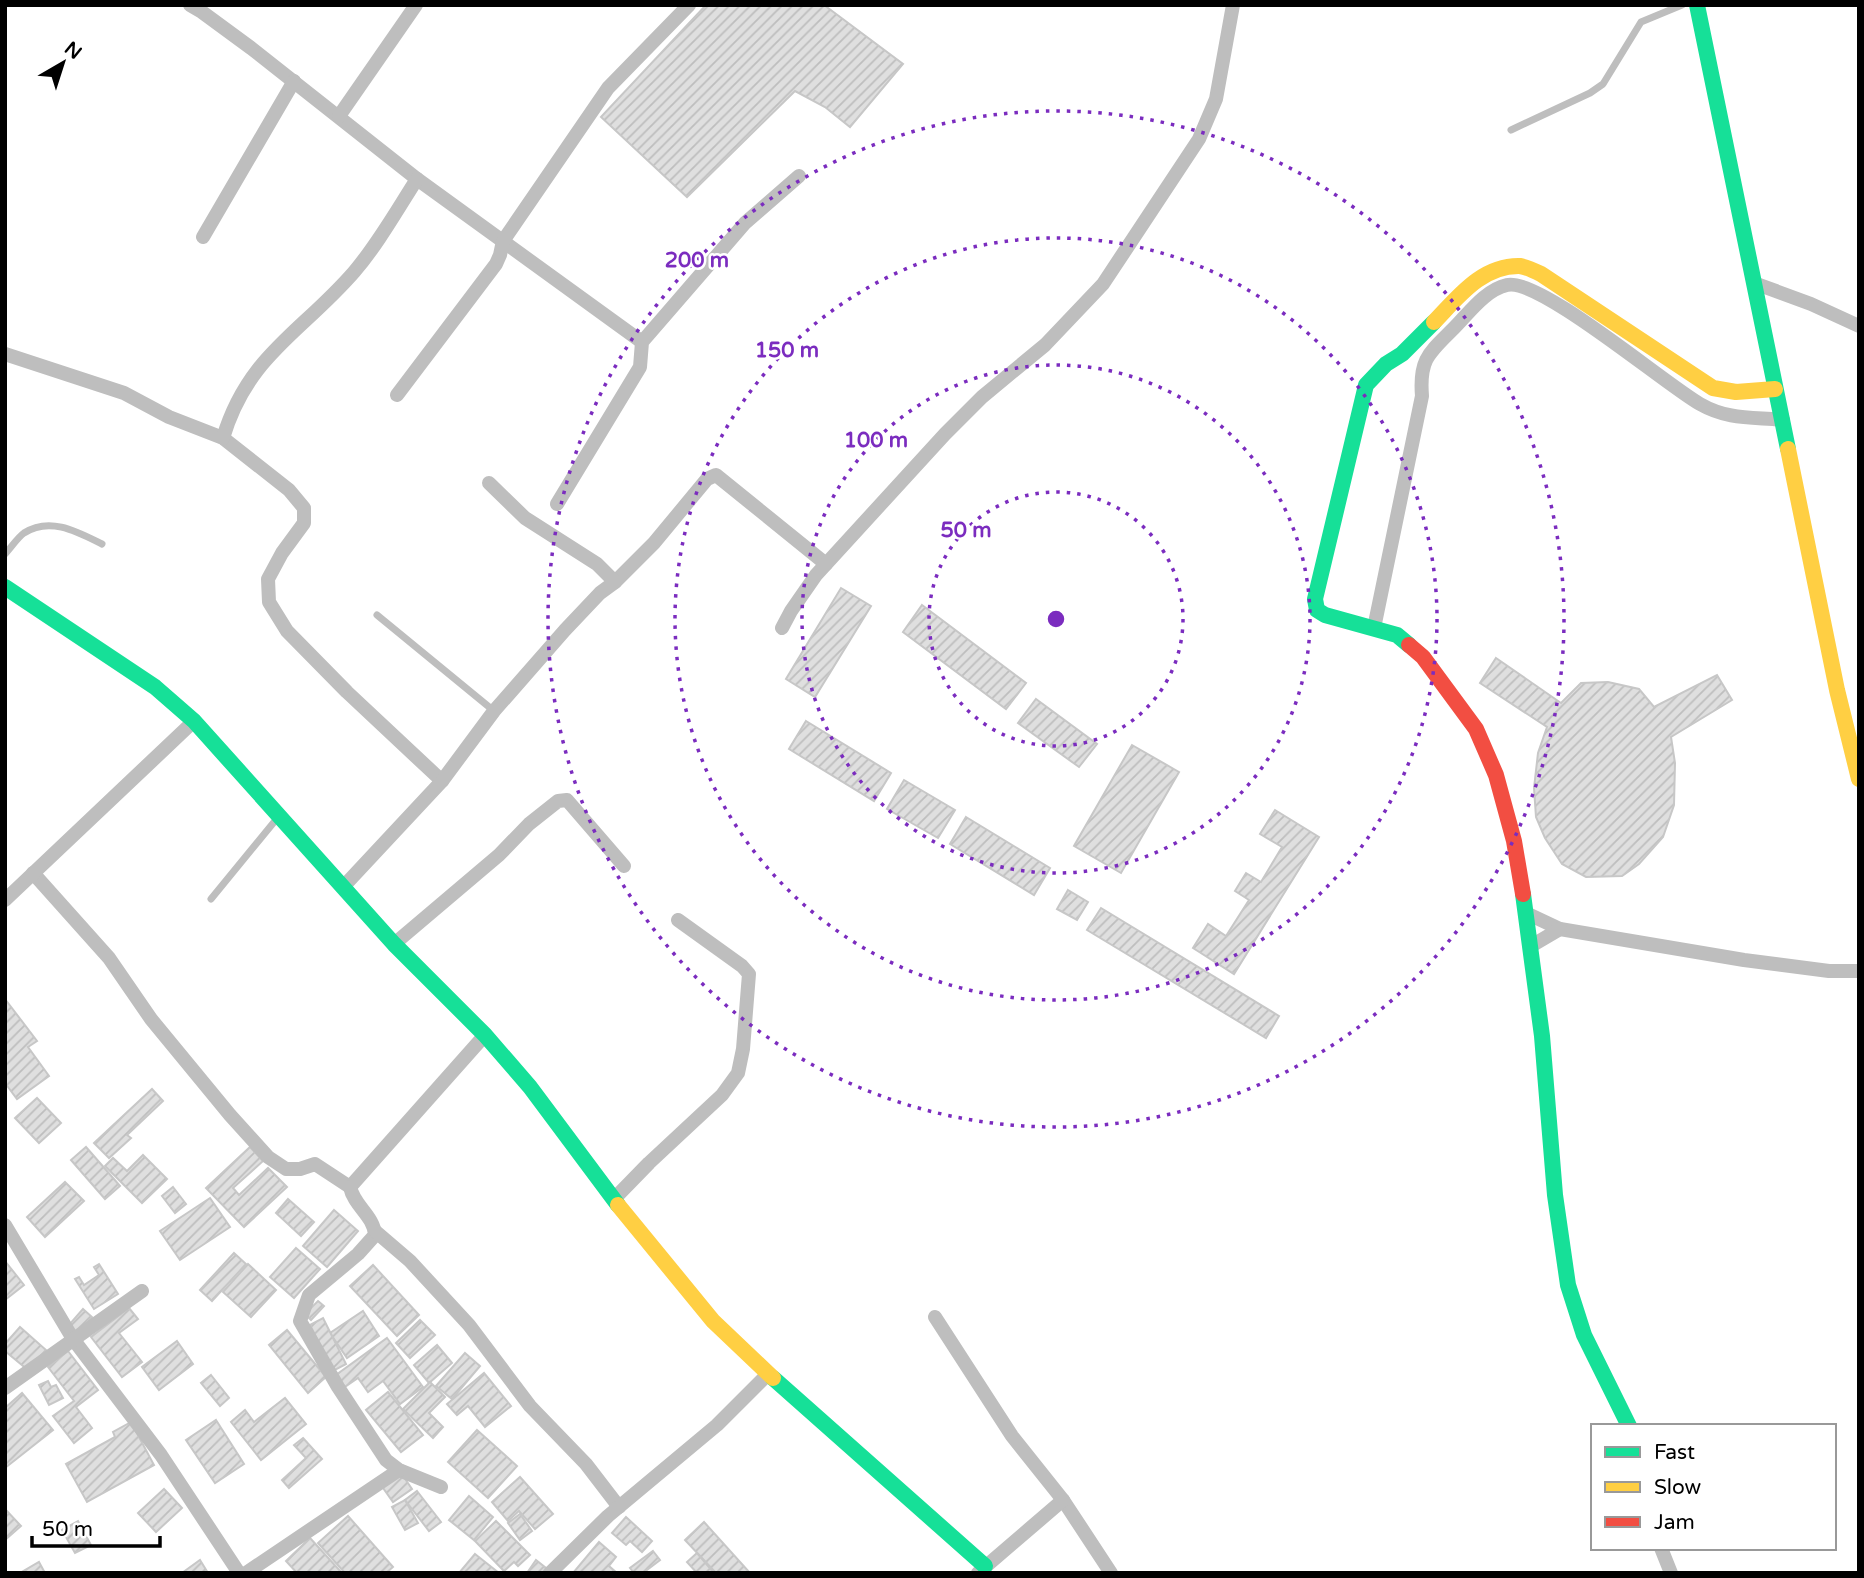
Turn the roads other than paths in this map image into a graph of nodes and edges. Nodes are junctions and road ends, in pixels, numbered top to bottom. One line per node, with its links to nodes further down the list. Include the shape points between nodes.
1 (190, 5): 7 (street)
2 (416, 5): 8 (street)
3 (689, 5): 13 (street, via 608,88)
4 (1233, 5): 26 (street, via 1216,99 1199,139 1103,284 1045,345 944,434)
5 (1682, 5): 9 (lane, via 1642,22 1603,84)
6 (1697, 5): 14 (street)
7 (294, 81): 8 (street); 12 (street)
8 (339, 116): 11 (street)
9 (1511, 130)
10 (799, 176): 16 (street, via 746,223)
11 (417, 179): 13 (street); 21 (street, via 355,271 248,380)
12 (203, 237)
13 (503, 241): 16 (street); 19 (street, via 496,264)
14 (1754, 283): 15 (street); 18 (street)
15 (1859, 326)
16 (642, 342): 23 (street, via 640,367)
17 (5, 354): 21 (street, via 114,390)
18 (1775, 389): 20 (street); 31 (street, via 1745,393 1713,388 1541,274 1522,267 1492,271 1474,281 1366,385 1315,598 1317,610 1325,615)
19 (397, 395)
20 (1783, 421): 31 (street, via 1730,417 1699,404 1523,286 1508,285 1485,296 1433,349 1422,367 1422,396); 34 (street)
21 (223, 438): 35 (street, via 289,490 304,508 304,523 268,579 269,602 296,640)
22 (489, 483): 27 (street, via 525,518 597,564)
23 (557, 504)
24 (102, 544): 25 (lane, via 74,530 50,525 23,533)
25 (5, 554)
26 (826, 564): 27 (street, via 716,475 707,479); 30 (street)
27 (615, 582): 32 (street, via 565,630)
28 (5, 587): 33 (street, via 155,687)
29 (377, 615): 32 (lane)
30 (782, 628)
31 (1374, 628): 42 (street, via 1397,635 1423,657 1476,729 1496,775 1514,841)
32 (494, 711): 35 (street)
33 (194, 721): 36 (street); 38 (street)
34 (1859, 779)
35 (442, 781): 39 (street)
36 (280, 816): 39 (street); 41 (lane)
37 (624, 866): 45 (street, via 567,800 558,801)
38 (33, 873): 40 (street); 49 (street, via 109,958 151,1019 268,1157 286,1170 315,1164)
39 (344, 886): 45 (street)
40 (5, 900)
41 (211, 900)
42 (1526, 913): 44 (street); 46 (street)
43 (678, 920): 50 (street, via 749,974 741,1061 722,1096)
44 (1560, 929): 46 (street); 47 (street, via 1744,960)
45 (394, 944): 48 (street)
46 (1531, 946): 58 (street, via 1568,1285 1584,1335)
47 (1859, 971)
48 (485, 1035): 49 (street); 50 (street)
49 (350, 1187): 52 (street)
50 (614, 1199): 56 (street, via 713,1321)
51 (5, 1225): 55 (street)
52 (375, 1231): 59 (street, via 358,1254 309,1295 300,1321 365,1430); 62 (street, via 410,1261 469,1325 530,1406 586,1464)
53 (142, 1291): 55 (street)
54 (935, 1317): 61 (street, via 1012,1436)
55 (73, 1339): 57 (street); 65 (street, via 161,1455)
56 (768, 1374): 62 (street, via 717,1425); 64 (street)
57 (5, 1388)
58 (1628, 1424)
59 (399, 1470): 60 (street); 66 (street)
60 (442, 1487)
61 (1063, 1500): 64 (street); 68 (street)
62 (619, 1507): 67 (street)
63 (1662, 1550): 69 (street)
64 (982, 1569)
65 (239, 1573)
66 (246, 1573)
67 (550, 1573)
68 (1111, 1573)
69 (1671, 1573)

